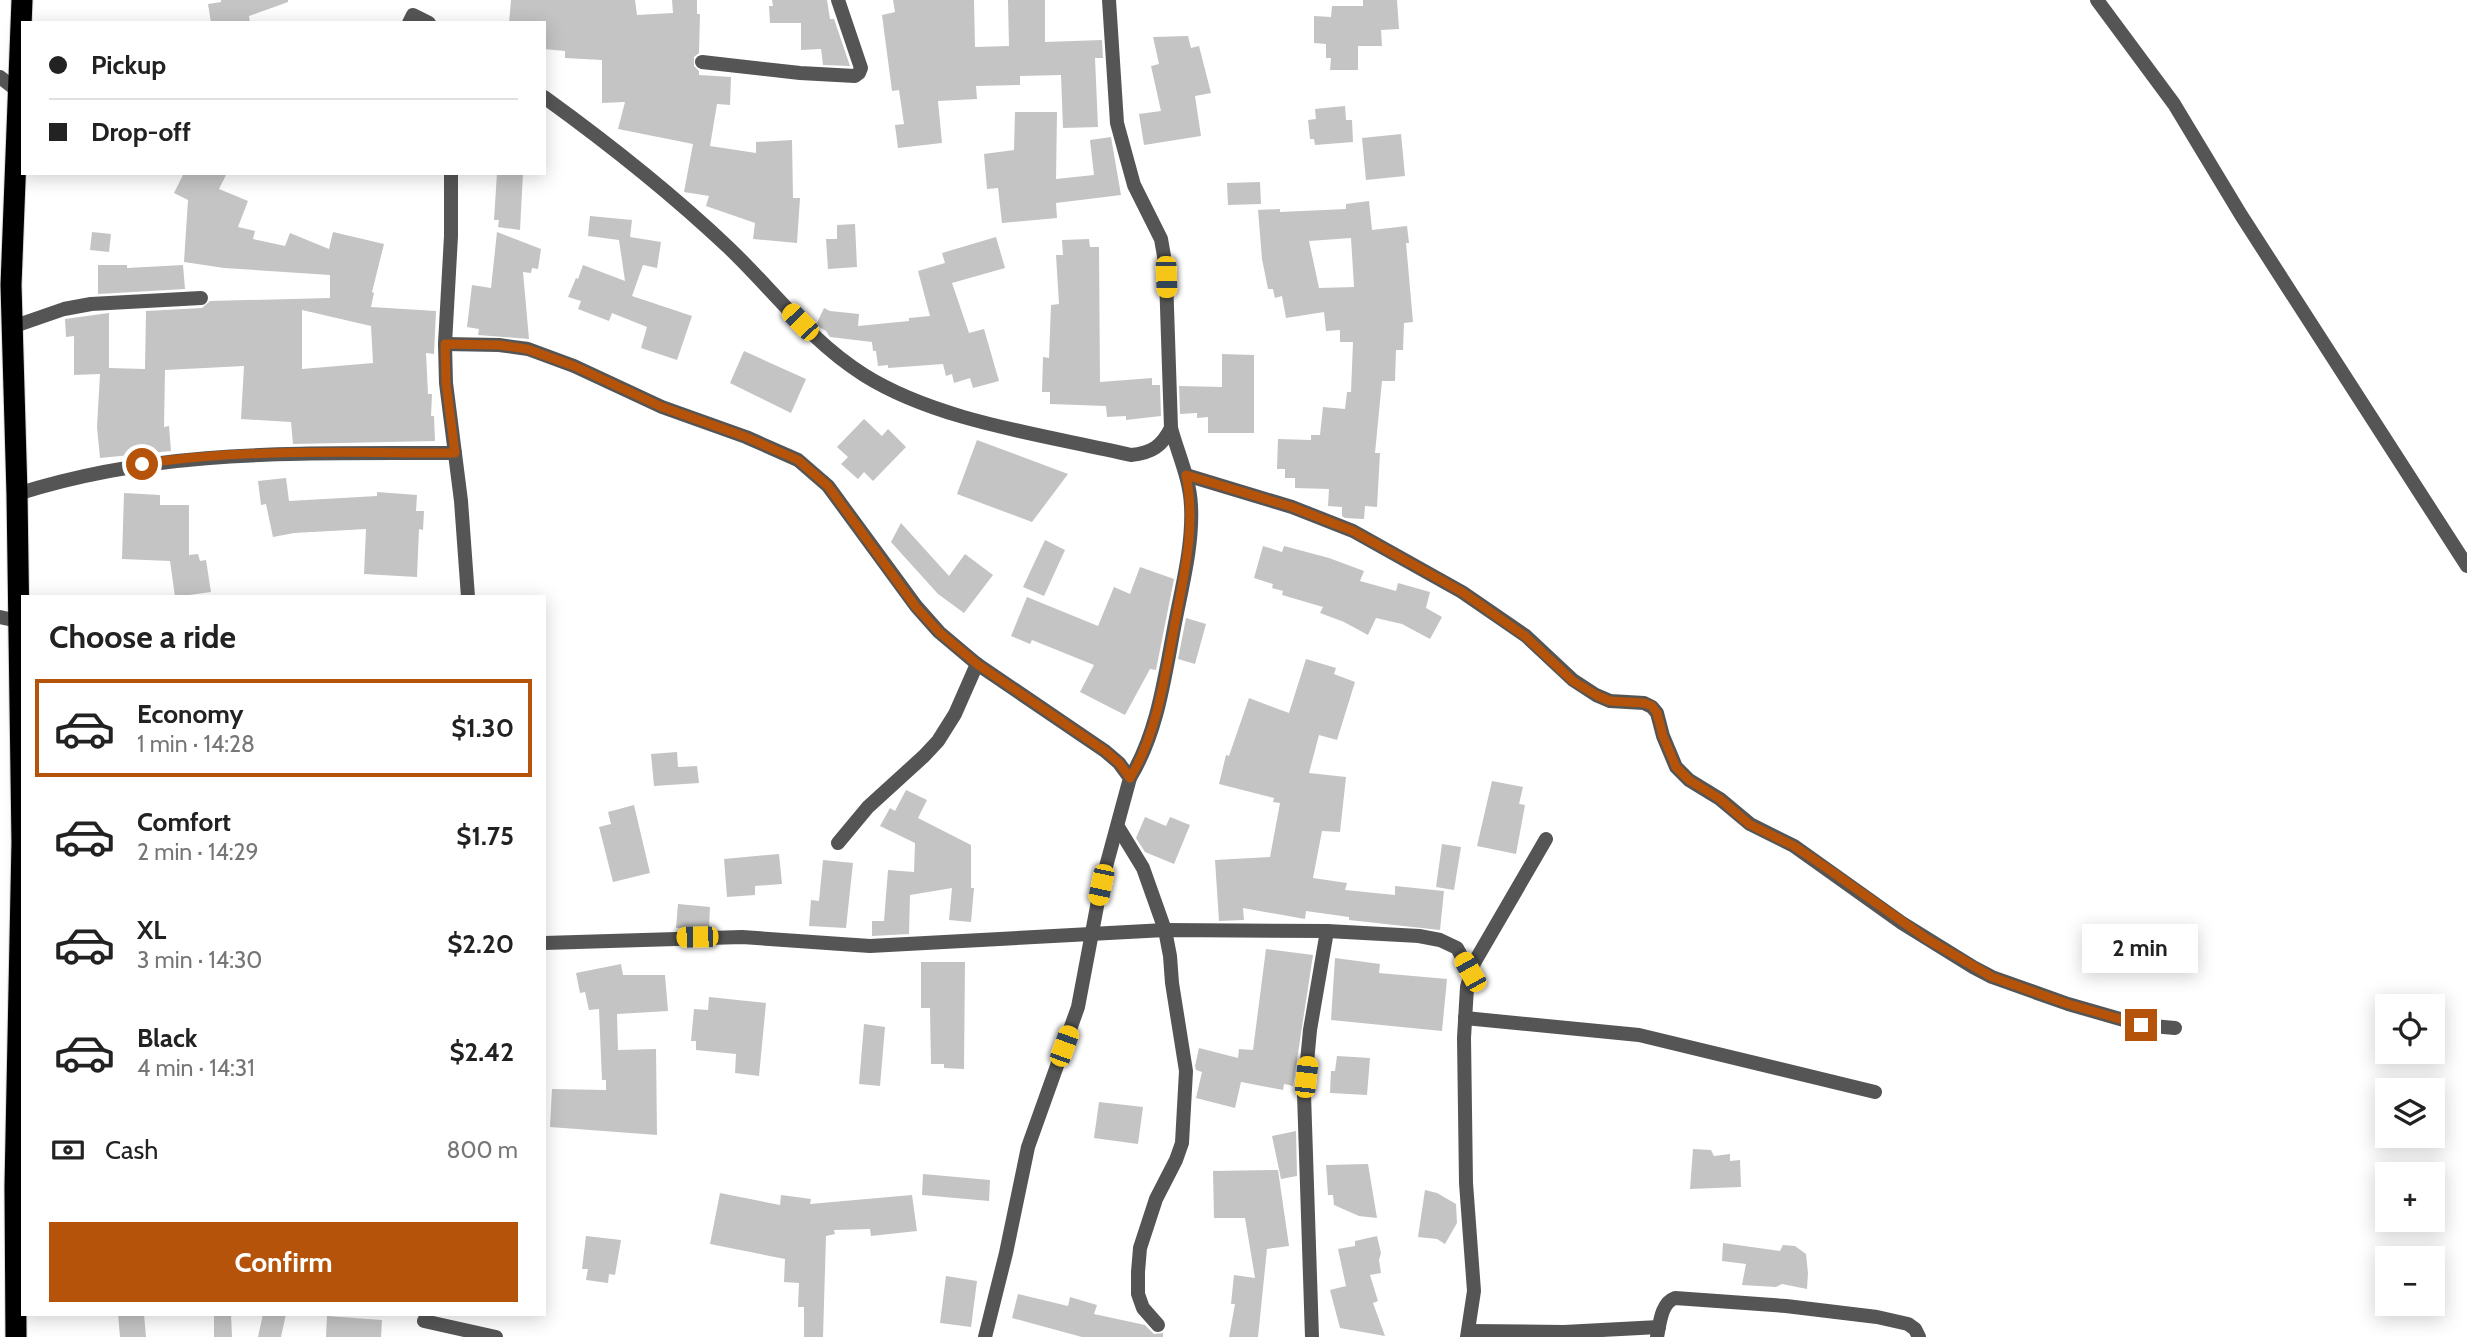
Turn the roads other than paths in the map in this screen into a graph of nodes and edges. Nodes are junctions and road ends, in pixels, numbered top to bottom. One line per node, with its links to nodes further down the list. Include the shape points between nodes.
1 (22, 0): 5 (highway)
2 (838, 0): 6 (street, via 861,68 855,76)
3 (1109, 0): 14 (street, via 1117,123 1135,185 1161,239 1164,256)
4 (2097, 0): 18 (street, via 2174,104)
5 (22, 21)
6 (702, 62)
7 (0, 77): 8 (street)
8 (21, 95): 12 (highway)
9 (546, 98): 14 (street, via 688,211 810,334 865,376 956,414 1132,455 1157,448)
10 (451, 175): 13 (street)
11 (201, 298): 12 (street, via 92,304)
12 (12, 327): 17 (highway)
13 (445, 344): 15 (street); 21 (street, via 499,345 539,353 798,460 828,486 916,607)
14 (1171, 428): 16 (street)
15 (455, 453): 17 (street, via 217,456 125,467); 19 (street)
16 (1186, 475): 23 (street, via 1191,508 1184,576 1157,712); 34 (street, via 1353,531 1462,592 1525,636 1573,681 1596,695 1652,706 1676,767 1689,780 1749,824 1794,846 1973,967 2068,1004 2141,1025)
17 (17, 494): 20 (highway)
18 (2467, 566)
19 (468, 595)
20 (9, 619): 22 (highway)
21 (977, 664): 23 (street, via 1082,733); 26 (street, via 938,741)
22 (21, 719)
23 (1130, 778): 24 (street)
24 (1118, 827): 28 (street, via 1143,868); 30 (street)
25 (1546, 839): 32 (street)
26 (838, 842)
27 (21, 891): 40 (highway)
28 (1165, 930): 29 (street); 30 (street); 37 (street, via 1186,1071 1181,1143 1140,1248 1138,1294)
29 (1327, 931): 32 (street, via 1440,940 1457,948); 44 (street, via 1304,1094)
30 (1091, 934): 31 (street, via 870,946 743,937); 43 (street, via 1078,1007 1028,1147)
31 (546, 943)
32 (1470, 972): 33 (street)
33 (1465, 1018): 35 (street, via 1639,1035); 39 (street, via 1466,1183 1474,1291)
34 (2175, 1028)
35 (1875, 1093)
36 (424, 1317): 41 (street); 42 (street)
37 (1158, 1325)
38 (1658, 1332): 39 (street); 45 (street, via 1667,1302 1675,1298 1877,1317 1908,1324)
39 (1468, 1334)
40 (16, 1337)
41 (424, 1337)
42 (496, 1337)
43 (985, 1337)
44 (1312, 1337)
45 (1919, 1337)

